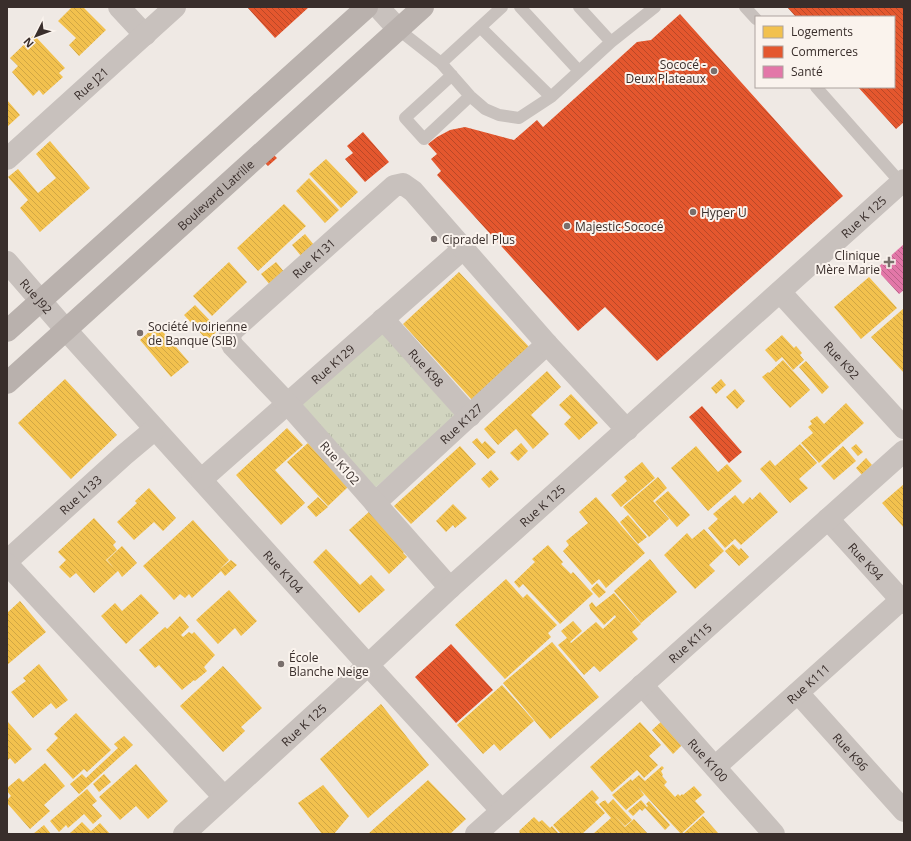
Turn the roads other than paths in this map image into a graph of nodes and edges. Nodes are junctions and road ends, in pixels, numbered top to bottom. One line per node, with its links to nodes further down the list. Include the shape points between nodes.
1 (119, 7): 14 (street)
2 (175, 7): 14 (street, Rue J21)
3 (367, 7): 27 (main road)
4 (378, 7): 13 (street)
5 (423, 7): 13 (main road, Boulevard Latrille)
6 (502, 7): 12 (lane)
7 (520, 7): 17 (lane)
8 (579, 7): 15 (lane)
9 (745, 7): 11 (lane)
10 (649, 9): 15 (lane)
11 (755, 18)
12 (480, 26): 16 (lane); 21 (lane)
13 (399, 30): 16 (lane); 29 (main road, Boulevard Latrille)
14 (145, 35): 22 (street, Rue J21)
15 (611, 42): 17 (lane)
16 (441, 63): 18 (lane)
17 (579, 71): 21 (lane)
18 (452, 75): 20 (lane); 20 (lane, via 405,118 424,139)
19 (817, 88): 23 (lane)
20 (470, 96): 21 (lane, via 485,109 499,115 519,118)
21 (551, 97)
22 (7, 159)
23 (903, 182): 26 (street, Rue K 125)
24 (464, 248): 28 (street, Rue K129); 31 (street, Rue K131, via 413,191 404,184 394,186 233,330); 32 (street)
25 (7, 262): 27 (street, Rue J92)
26 (780, 292): 36 (street, Rue K92); 38 (street, Rue K 125)
27 (40, 301): 29 (street, Rue J92); 30 (main road)
28 (383, 319): 34 (street, Rue K129); 35 (street, Rue K98)
29 (66, 330): 33 (main road, Boulevard Latrille); 37 (street, Rue K104)
30 (7, 331)
31 (229, 338): 34 (street, Rue K102)
32 (547, 344): 35 (street, Rue K127); 38 (street)
33 (7, 383)
34 (288, 404): 40 (street, Rue K129); 41 (street, Rue K102)
35 (470, 416): 41 (street, Rue K127)
36 (904, 428)
37 (155, 429): 40 (street, Rue K104); 43 (street, Rue L133)
38 (626, 430): 45 (street, Rue K 125)
39 (904, 450): 42 (street, Rue K115)
40 (202, 480): 47 (street, Rue K104)
41 (375, 503): 45 (street, Rue K102)
42 (828, 519): 46 (street, Rue K94); 48 (street, Rue K115)
43 (7, 561)
44 (7, 564): 51 (street)
45 (450, 588): 47 (street, Rue K 125)
46 (903, 602): 49 (street, Rue K111)
47 (368, 665): 51 (street, Rue K 125); 53 (street, Rue K104)
48 (642, 685): 50 (street, Rue K100); 53 (street, Rue K115)
49 (798, 693): 50 (street, Rue K111); 52 (street, Rue K96)
50 (714, 767): 56 (street, Rue K100)
51 (224, 797): 54 (street, Rue K 125)
52 (900, 800)
53 (502, 811): 55 (street, Rue K115)
54 (184, 834)
55 (476, 834)
56 (774, 834)

